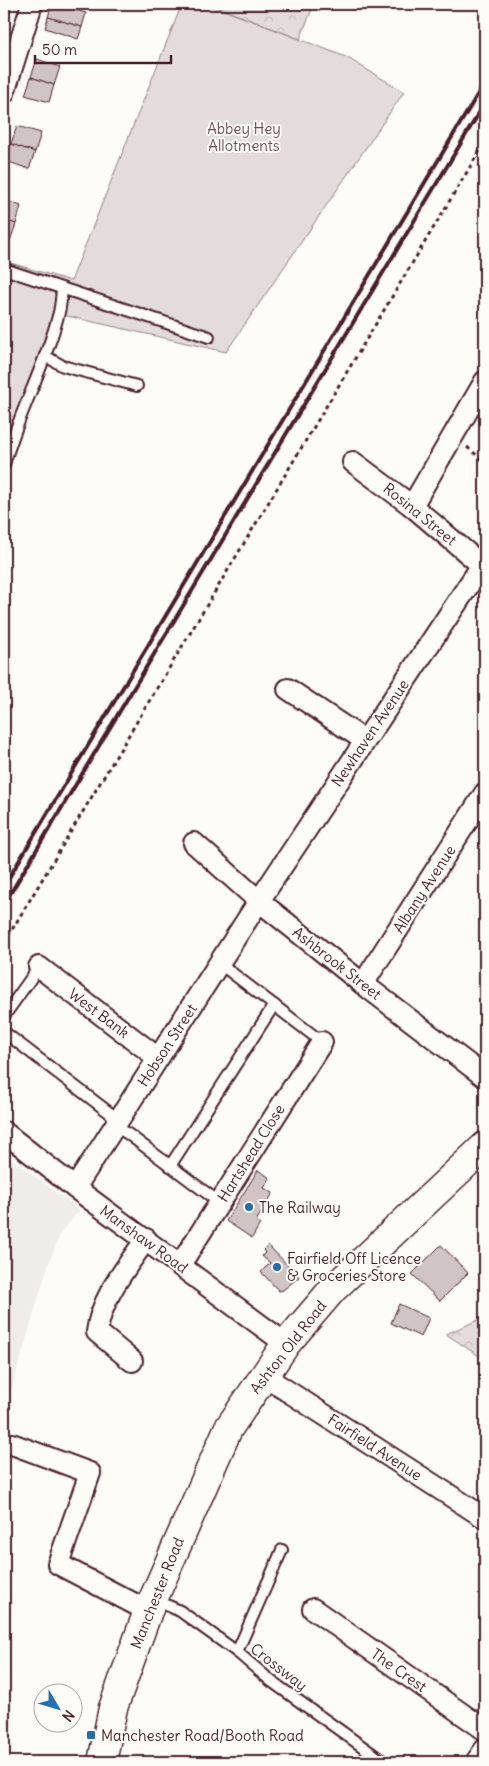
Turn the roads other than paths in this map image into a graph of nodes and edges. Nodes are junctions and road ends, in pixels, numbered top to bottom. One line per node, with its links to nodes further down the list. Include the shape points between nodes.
1 (32, 4): 2 (street)
2 (4, 93)
3 (4, 269): 4 (lane)
4 (62, 289): 5 (lane); 6 (lane, via 59,315)
5 (209, 337)
6 (45, 356): 8 (lane, via 63,366); 10 (lane)
7 (485, 381): 11 (street)
8 (136, 386)
9 (353, 462): 11 (street, Rosina Street)
10 (4, 465)
11 (412, 506): 12 (street, Rosina Street)
12 (484, 567): 14 (street, Newhaven Avenue)
13 (288, 689): 14 (street)
14 (364, 740): 17 (street, Newhaven Avenue)
15 (485, 793): 20 (street, Albany Avenue)
16 (194, 843): 17 (street, Ashbrook Street)
17 (259, 901): 18 (street, Hobson Street); 20 (street, Ashbrook Street)
18 (219, 963): 21 (lane); 25 (street, Hobson Street)
19 (39, 967): 22 (lane); 25 (street, West Bank)
20 (363, 984): 26 (street, Ashbrook Street)
21 (274, 1005): 24 (lane); 30 (lane)
22 (4, 1016)
23 (4, 1032): 28 (lane)
24 (322, 1042): 32 (street, Hartshead Close)
25 (158, 1058): 28 (street, Hobson Street)
26 (485, 1077)
27 (4, 1132): 31 (street, Manshaw Road)
28 (110, 1133): 30 (lane); 31 (street, Hobson Street)
29 (485, 1146): 35 (highway, Ashton Old Road, via 333,1289)
30 (170, 1166): 32 (lane)
31 (75, 1188): 33 (street, Manshaw Road)
32 (220, 1203): 34 (street, Hartshead Close)
33 (146, 1239): 34 (street, Manshaw Road); 36 (street, via 116,1284 99,1318 97,1332)
34 (180, 1265): 35 (street, Manshaw Road)
35 (286, 1344): 37 (highway, Ashton Old Road)
36 (132, 1361)
37 (264, 1376): 38 (highway, Ashton Old Road); 40 (street, Fairfield Avenue)
38 (228, 1429): 42 (highway, Manchester Road)
39 (12, 1444): 42 (street, via 90,1473 58,1564)
40 (485, 1518)
41 (282, 1550): 44 (lane)
42 (151, 1605): 44 (lane, Crossway, via 180,1611); 47 (highway, Manchester Road, via 113,1708)
43 (313, 1609): 45 (street, The Crest)
44 (237, 1652): 48 (lane, Crossway, via 271,1681)
45 (485, 1730)
46 (485, 1749): 49 (street)
47 (102, 1762)
48 (384, 1762)
49 (476, 1762)

